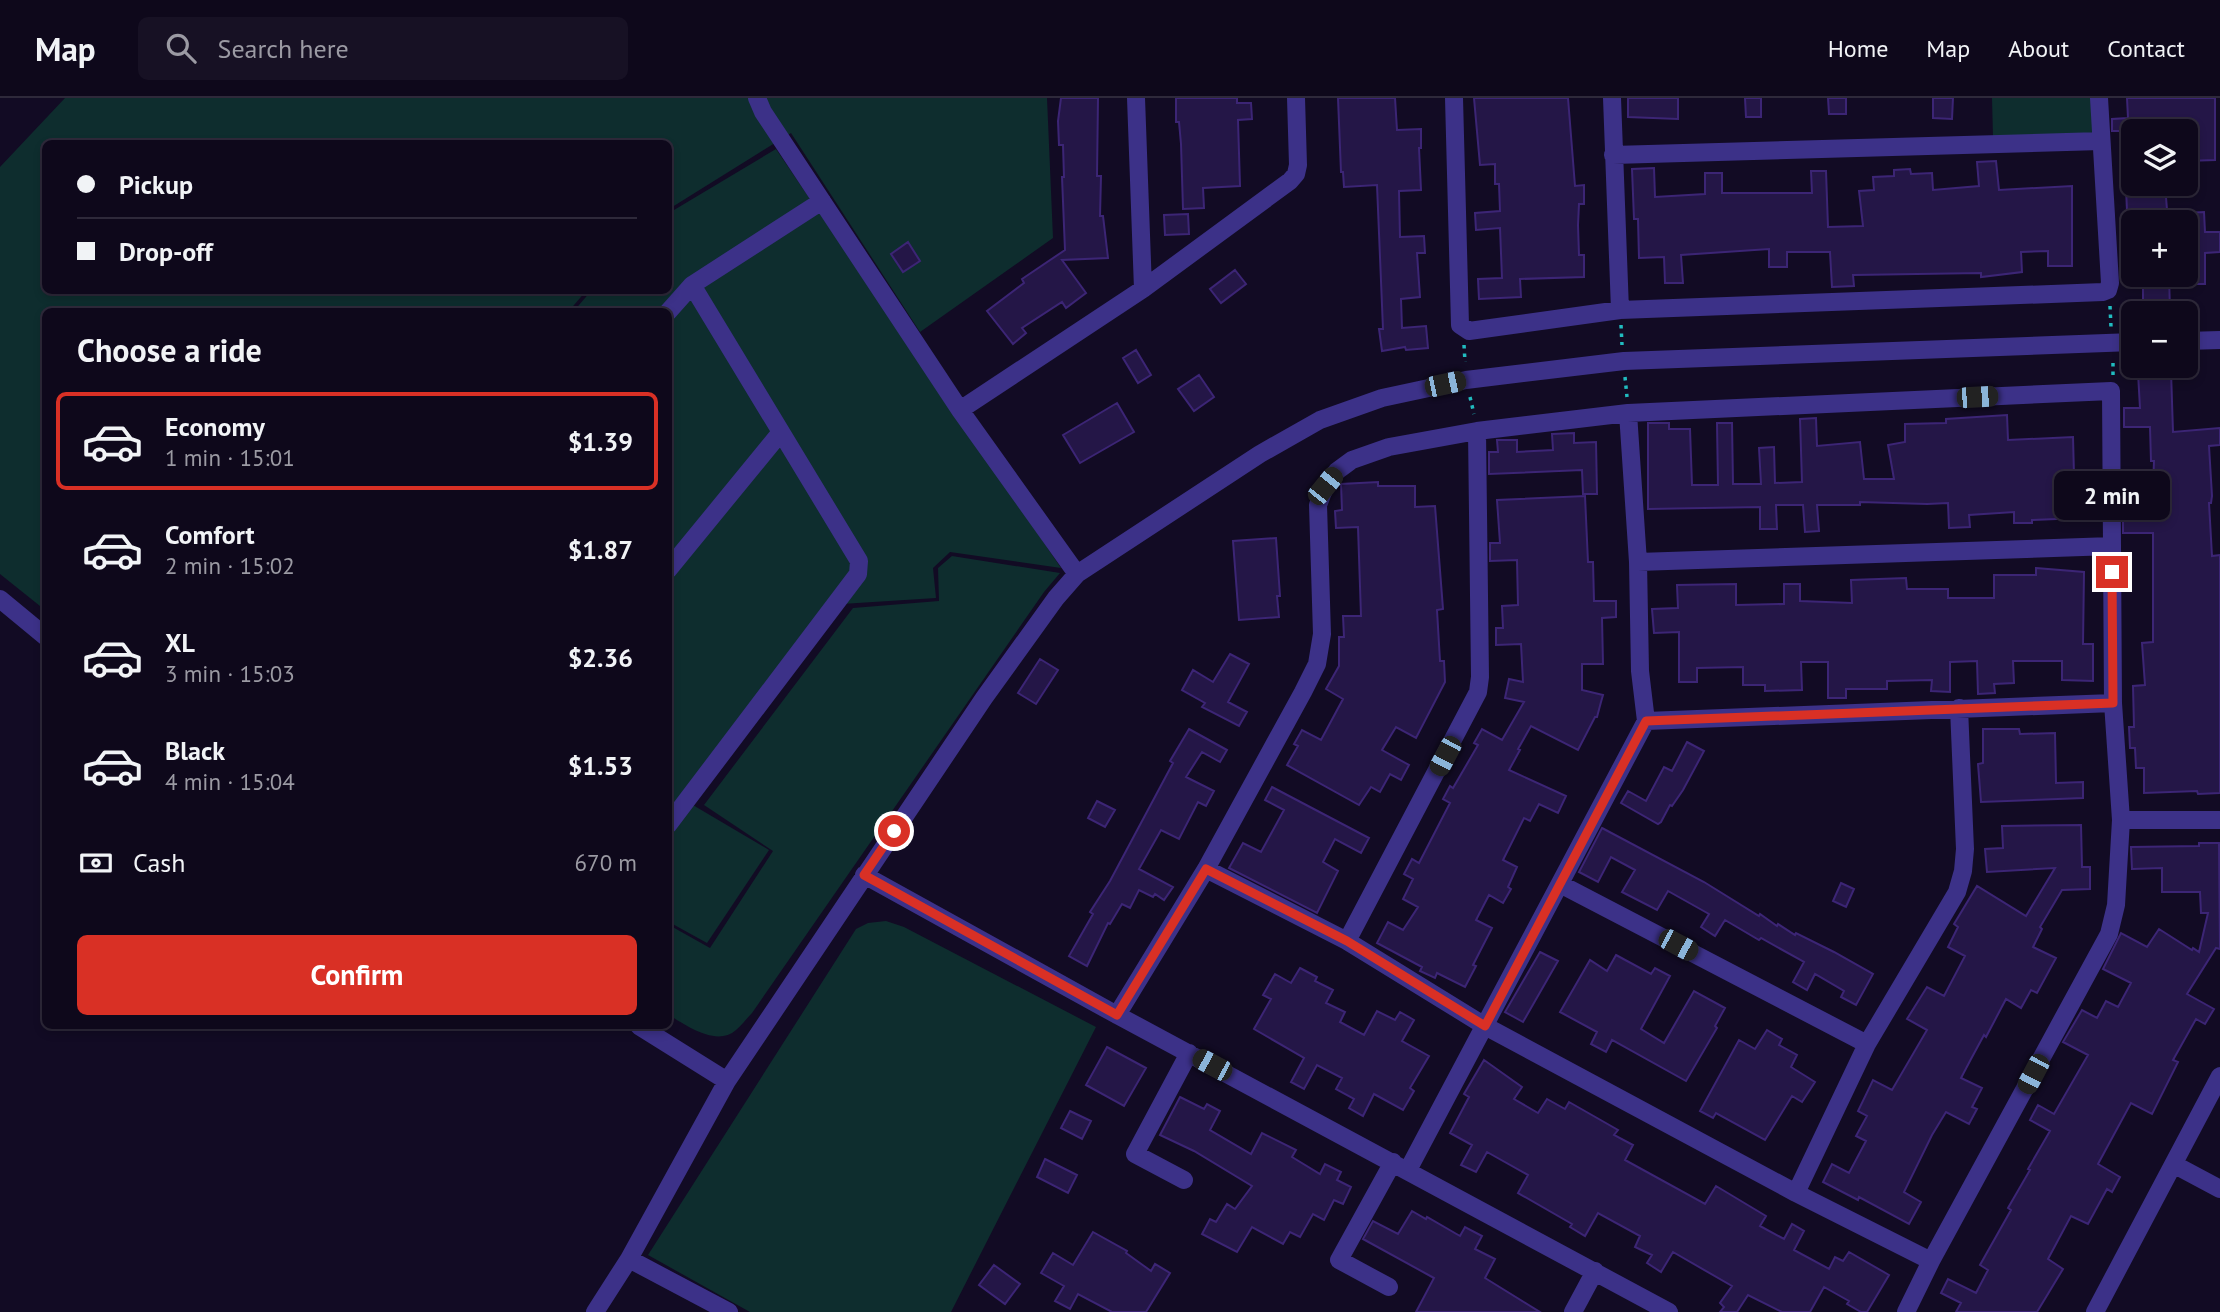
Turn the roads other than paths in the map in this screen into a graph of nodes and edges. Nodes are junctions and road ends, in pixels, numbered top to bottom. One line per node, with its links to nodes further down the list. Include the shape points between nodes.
1 (757, 98): 9 (street)
2 (1136, 98): 11 (street)
3 (1296, 98): 11 (street, via 1296,174)
4 (1454, 98): 13 (street, via 1460,325 1469,331)
5 (1612, 98): 8 (street)
6 (2099, 98): 7 (street)
7 (2101, 141): 8 (street); 13 (street, via 2110,283 2103,292)
8 (1613, 155): 13 (street)
9 (822, 201): 10 (street); 17 (street)
10 (692, 285): 12 (street); 20 (street)
11 (1143, 289): 17 (street)
12 (672, 308)
13 (1620, 310)
14 (2220, 340): 15 (street)
15 (2198, 341)
16 (2121, 342): 24 (street, via 1624,361 1466,380 1394,395 1320,420 1284,440)
17 (960, 410): 24 (street)
18 (1628, 413): 19 (street); 21 (street, via 2111,391); 22 (street)
19 (1477, 431): 33 (street, via 1389,447 1352,460 1325,486 1318,505 1322,634 1317,664); 36 (street, via 1478,692)
20 (781, 432): 23 (street); 30 (street, via 859,561 858,574)
21 (2112, 546): 22 (street); 27 (street)
22 (1638, 562): 29 (street)
23 (672, 565)
24 (1077, 574): 34 (street, via 992,687)
25 (0, 599): 26 (street)
26 (42, 633)
27 (2113, 703): 28 (street); 31 (street)
28 (1959, 708): 29 (street); 40 (street, via 1963,871 1957,892)
29 (1646, 721): 35 (street)
30 (672, 820)
31 (2121, 820): 32 (street); 50 (street, via 2116,905 2109,934)
32 (2220, 820)
33 (1206, 869): 36 (street); 37 (street)
34 (864, 875): 37 (street); 43 (street)
35 (1560, 884): 38 (street); 40 (street)
36 (1347, 941): 38 (street)
37 (1117, 1015): 41 (street)
38 (1485, 1026): 45 (street); 48 (street)
39 (644, 1029): 43 (street)
40 (1867, 1044): 48 (street)
41 (1189, 1053): 45 (street); 46 (street, via 1135,1154)
42 (2220, 1076): 44 (street)
43 (727, 1081): 49 (street)
44 (2175, 1165): 47 (street); 58 (street)
45 (1400, 1166): 51 (street); 52 (street, via 1339,1261)
46 (1184, 1180)
47 (2220, 1188)
48 (1796, 1193): 50 (street)
49 (629, 1259): 53 (street); 54 (street)
50 (1931, 1262): 57 (street)
51 (1595, 1272): 55 (street); 56 (street)
52 (1389, 1287)
53 (595, 1312)
54 (729, 1312)
55 (1573, 1312)
56 (1669, 1312)
57 (1906, 1312)
58 (2095, 1312)

